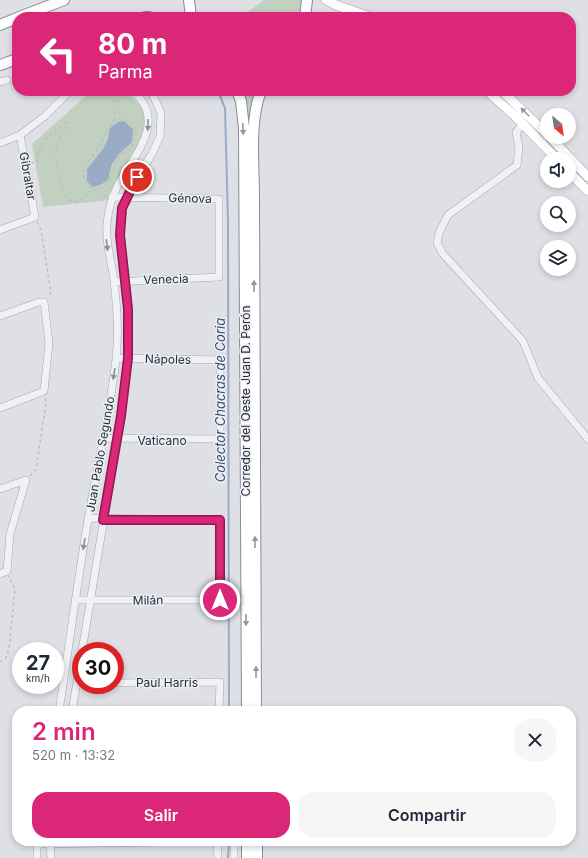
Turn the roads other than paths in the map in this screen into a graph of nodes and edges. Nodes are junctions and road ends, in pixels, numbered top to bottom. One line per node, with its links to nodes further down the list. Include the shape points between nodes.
1 (64, 0): 5 (highway)
2 (189, 0): 6 (highway)
3 (307, 0): 7 (highway)
4 (326, 0): 8 (main road)
5 (32, 12)
6 (190, 12)
7 (306, 12)
8 (356, 12)
9 (12, 20): 10 (highway)
10 (0, 25)
11 (12, 61): 12 (highway)
12 (0, 65)
13 (65, 96): 22 (street, via 45,116)
14 (139, 96): 29 (street, Juan Pablo Segundo, one-way to 29, via 149,122 145,141)
15 (153, 96): 30 (street, Juan Pablo Segundo, via 161,113 160,136)
16 (239, 96): 58 (highway, Corredor del Oeste Juan D. Perón, one-way to 58, via 244,128)
17 (259, 96): 59 (highway, Corredor del Oeste Juan D. Perón, one-way to 17, via 254,127)
18 (492, 96): 20 (main road)
19 (507, 96): 21 (main road, one-way to 19)
20 (523, 124): 25 (main road); 41 (street, via 516,132 519,147 517,165 448,215 437,243 443,254 523,341 538,378)
21 (540, 127)
22 (20, 135): 23 (street); 31 (street, Gibraltar, via 35,217)
23 (0, 143)
24 (557, 144): 26 (main road)
25 (550, 152)
26 (588, 177)
27 (576, 179): 28 (main road)
28 (588, 191)
29 (112, 197): 30 (street, Génova); 34 (street, Juan Pablo Segundo, one-way to 34, via 106,237)
30 (126, 198): 32 (street, Génova, via 220,199); 33 (street, Juan Pablo Segundo, via 122,208 120,235)
31 (0, 230)
32 (219, 277): 33 (street, Venecia)
33 (126, 280): 34 (street, Venecia); 37 (street, Juan Pablo Segundo)
34 (114, 282): 36 (street, Juan Pablo Segundo)
35 (0, 316): 38 (street, via 44,302 49,344 44,391)
36 (116, 358): 37 (street, Nápoles); 39 (street, Juan Pablo Segundo, one-way to 39)
37 (128, 358): 40 (street, Nápoles, via 220,360); 42 (street, Juan Pablo Segundo)
38 (0, 408)
39 (104, 438): 42 (street, Vaticano); 44 (street, Juan Pablo Segundo)
40 (220, 439): 42 (street, Vaticano)
41 (588, 439)
42 (117, 440): 45 (street, Juan Pablo Segundo)
43 (0, 489): 46 (street, via 26,480 10,534)
44 (88, 518): 45 (street); 47 (street, Juan Pablo Segundo, one-way to 47)
45 (103, 520): 48 (street, Juan Pablo Segundo); 48 (street, Milán, via 220,520 220,600)
46 (3, 572)
47 (75, 600): 48 (street, Milán); 50 (street, Juan Pablo Segundo)
48 (91, 601): 49 (street, Juan Pablo Segundo)
49 (84, 642)
50 (64, 681): 51 (street)
51 (72, 682)
52 (124, 682): 57 (street, Paul Harris, via 220,682)
53 (62, 694): 55 (street, Juan Pablo Segundo)
54 (76, 694): 56 (street)
55 (60, 706)
56 (73, 706)
57 (219, 706)
58 (246, 706)
59 (256, 706)
60 (37, 846): 66 (street)
61 (50, 846): 67 (street)
62 (217, 846): 68 (street)
63 (234, 846): 69 (street)
64 (247, 846): 70 (highway)
65 (257, 846): 71 (highway)
66 (37, 858)
67 (51, 858)
68 (218, 858)
69 (234, 858)
70 (247, 858)
71 (257, 858)

